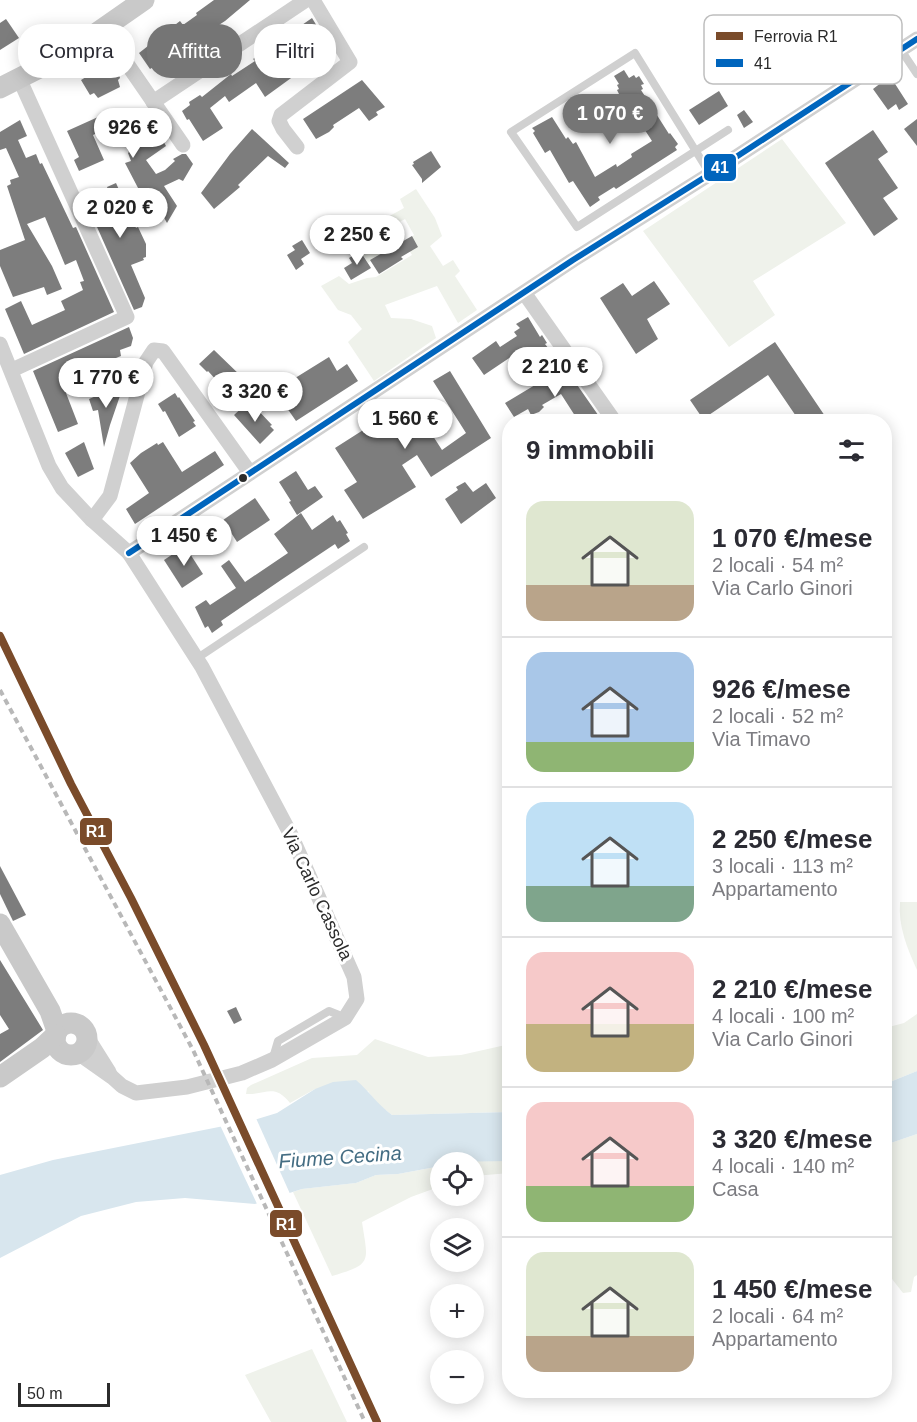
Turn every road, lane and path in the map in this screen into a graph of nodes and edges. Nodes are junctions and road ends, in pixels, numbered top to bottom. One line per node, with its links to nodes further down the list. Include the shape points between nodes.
1 (144, 0): 4 (street)
2 (306, 0): 13 (street)
3 (313, 0): 16 (street, via 350,62 281,115 279,121)
4 (110, 24)
5 (917, 39): 6 (street)
6 (902, 49)
7 (902, 53): 8 (lane)
8 (917, 74)
9 (135, 76): 13 (street)
10 (19, 78): 12 (street); 21 (street, via 127,317)
11 (848, 84): 18 (street)
12 (0, 88)
13 (153, 102): 15 (street)
14 (728, 130): 17 (lane)
15 (183, 145)
16 (297, 147)
17 (696, 151): 17 (lane, via 577,227 511,132 635,53); 18 (lane)
18 (710, 174): 19 (street)
19 (525, 294): 22 (street); 23 (street)
20 (0, 344): 21 (street, Via Carlo Cassola)
21 (12, 370): 24 (street, Via Carlo Cassola, via 49,466 62,488)
22 (609, 414)
23 (250, 473): 24 (street, via 164,351 154,350 146,362 110,496); 26 (street)
24 (92, 520): 26 (street, Via Carlo Cassola)
25 (364, 547): 27 (lane)
26 (129, 553): 27 (street, Via Carlo Cassola)
27 (196, 659): 29 (street, Via Carlo Cassola, via 291,835 354,977 357,999 345,1018 272,1060 242,1074 187,1087 136,1093)
28 (3, 937): 29 (street)
29 (64, 1040): 30 (street)
30 (0, 1077)

